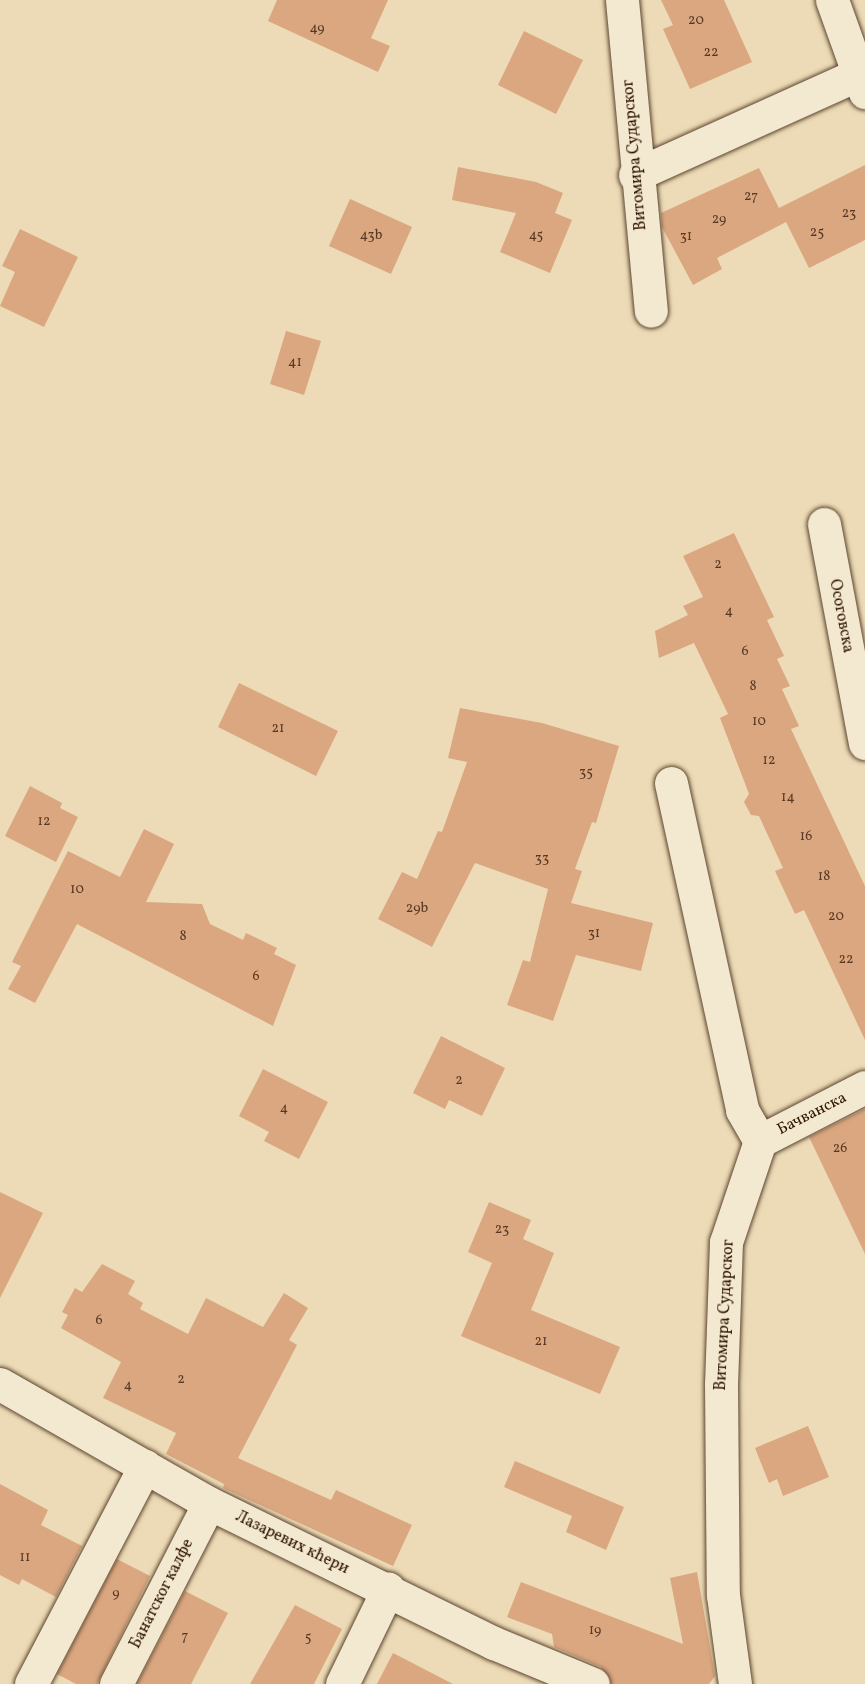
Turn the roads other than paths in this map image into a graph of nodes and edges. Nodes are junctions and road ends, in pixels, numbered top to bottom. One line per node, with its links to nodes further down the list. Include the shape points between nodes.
1 (622, 0): 4 (street, Витомира Сударског)
2 (832, 0): 3 (street)
3 (860, 84): 4 (street)
4 (635, 175): 5 (street, Витомира Сударског)
5 (651, 311)
6 (824, 524): 7 (street, Осоговска)
7 (865, 743)
8 (671, 783): 10 (street, via 742,1110)
9 (865, 1087): 10 (street, Бачванска)
10 (760, 1141): 19 (street, Витомира Сударског, via 726,1242 721,1384 723,1595)
11 (1, 1388): 12 (street, Лазаревих кћери)
12 (145, 1466): 13 (street, Лазаревих кћери); 15 (street)
13 (209, 1503): 14 (street, Лазаревих кћери); 16 (street, Банатског калфе)
14 (388, 1589): 17 (street); 18 (street, Лазаревих кћери, via 495,1643)
15 (31, 1684)
16 (116, 1684)
17 (342, 1684)
18 (593, 1684)
19 (735, 1684)

